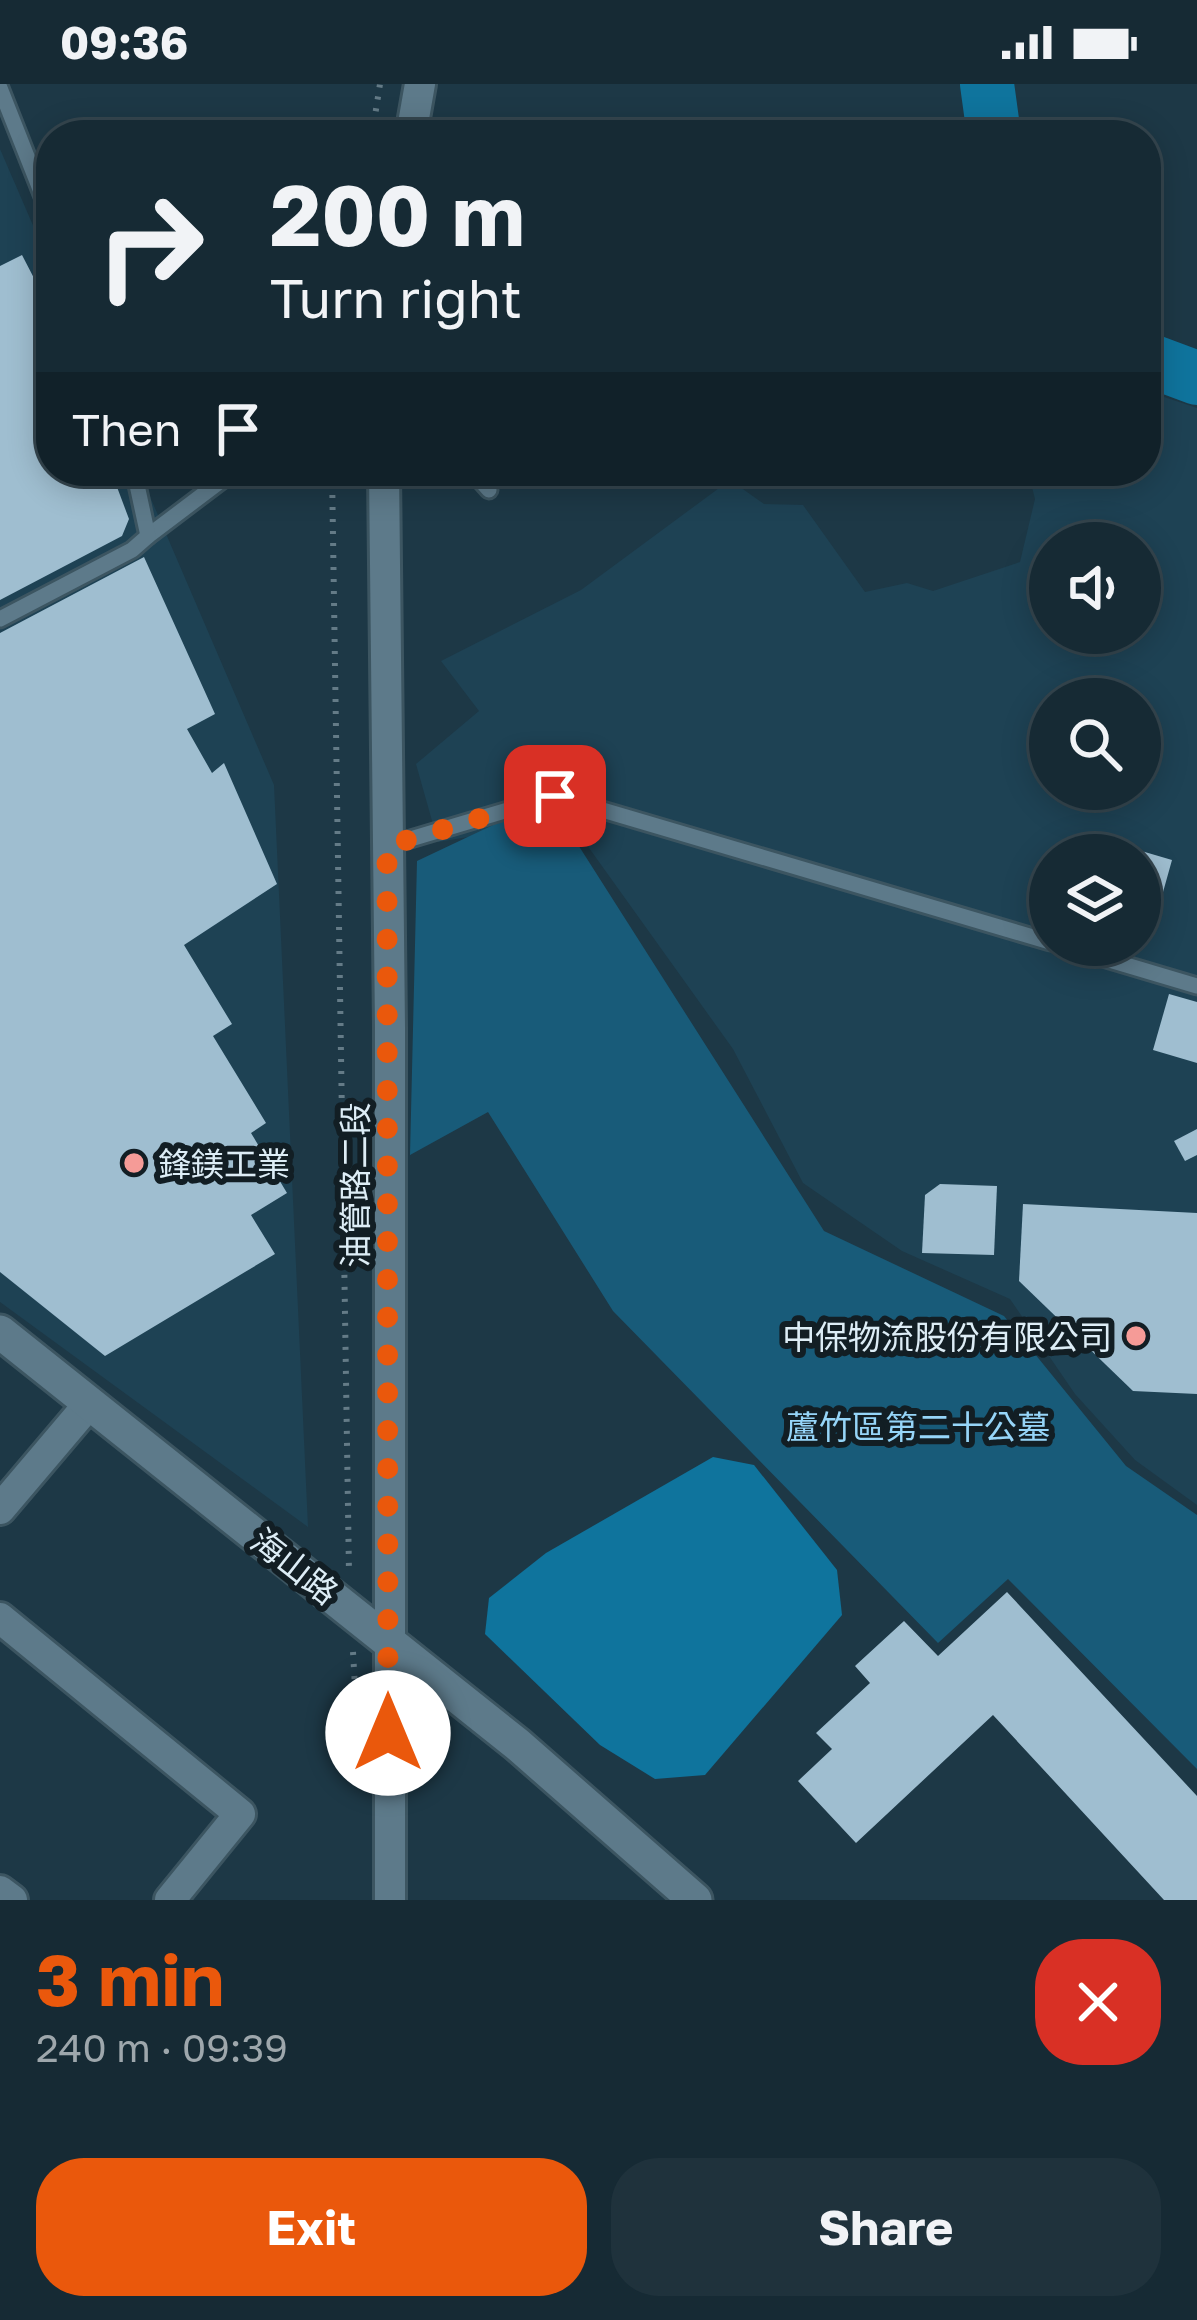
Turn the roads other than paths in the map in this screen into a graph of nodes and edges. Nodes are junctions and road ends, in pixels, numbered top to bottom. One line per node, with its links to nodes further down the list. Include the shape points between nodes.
1 (420, 84): 3 (street)
2 (0, 88): 4 (lane)
3 (414, 120)
4 (36, 179)
5 (138, 486): 10 (lane)
6 (214, 486): 10 (lane)
7 (384, 486): 12 (street, 油管路二段)
8 (485, 486): 9 (lane)
9 (489, 490)
10 (148, 536): 11 (lane)
11 (0, 619)
12 (387, 846): 13 (lane, via 555,796); 20 (street, 油管路二段)
13 (1029, 937)
14 (1130, 966): 15 (lane)
15 (1197, 986)
16 (0, 1332): 17 (main road, 海山路)
17 (89, 1404): 18 (street); 20 (main road, 海山路)
18 (0, 1509)
19 (0, 1618): 23 (street, via 239,1814)
20 (388, 1641): 24 (street, 油管路二段); 25 (main road, 海山路)
21 (0, 1891): 22 (street)
22 (12, 1900)
23 (170, 1900)
24 (389, 1900)
25 (695, 1900)

